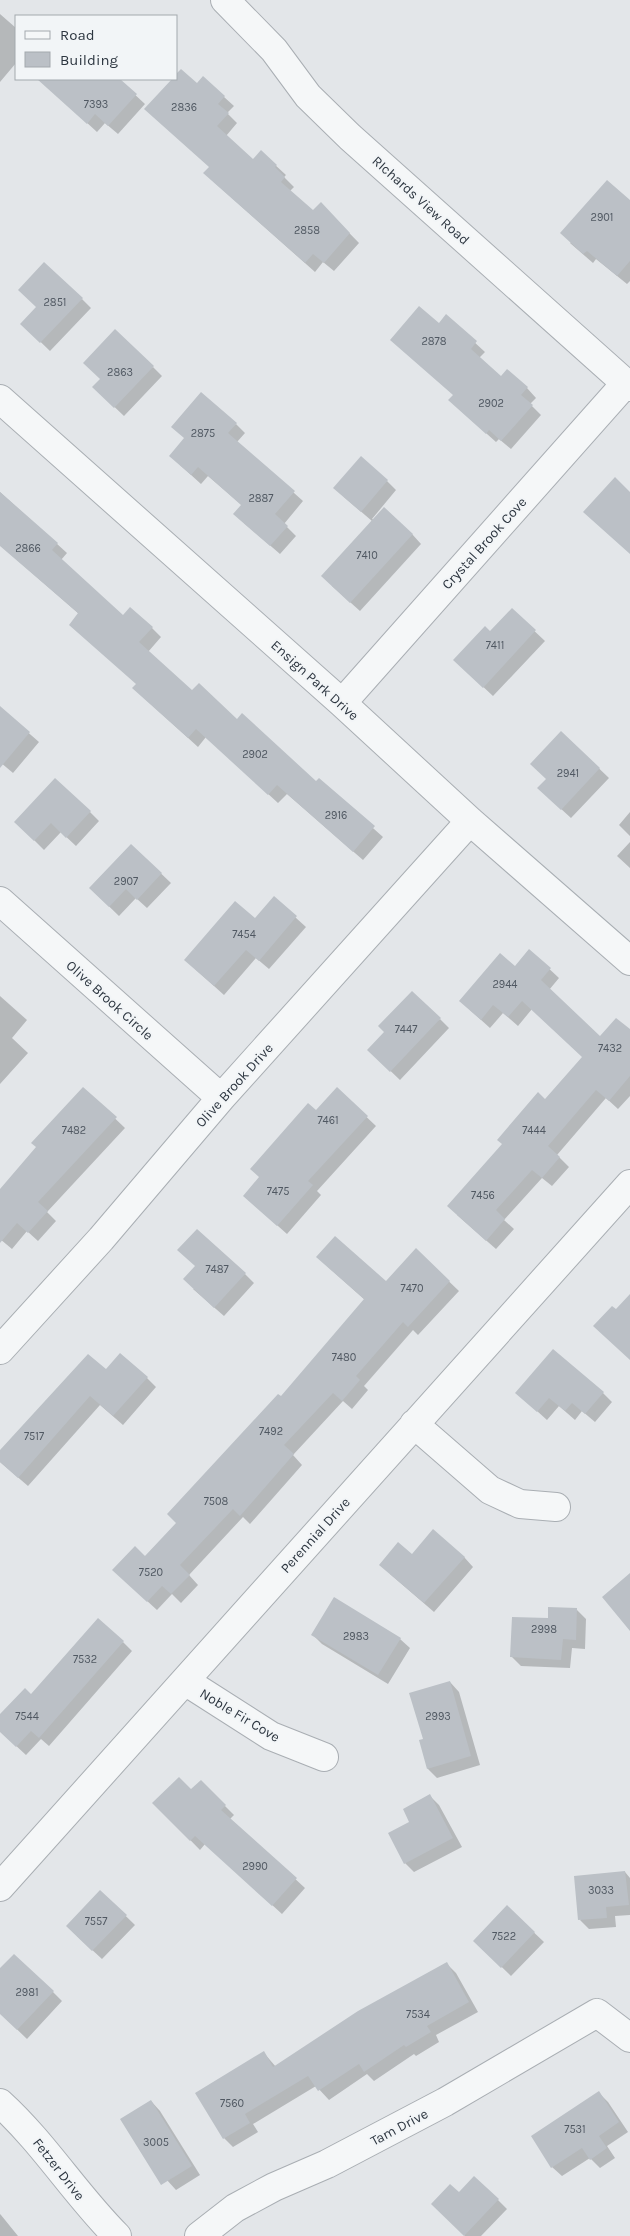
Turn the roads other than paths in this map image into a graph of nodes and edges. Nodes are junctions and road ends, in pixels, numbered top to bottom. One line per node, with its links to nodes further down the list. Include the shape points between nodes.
1 (225, 0): 2 (street, RIchards View Road, via 274,50 308,96 350,137)
2 (628, 385): 4 (street, Crystal Brook Cove)
3 (0, 399): 4 (street, Ensign Park Drive)
4 (342, 703): 5 (street, Ensign Park Drive)
5 (470, 821): 7 (street, Ensign Park Drive); 8 (street, Olive Brook Drive)
6 (0, 901): 8 (street, Olive Brook Circle)
7 (630, 961)
8 (221, 1098): 10 (street, Olive Brook Drive, via 101,1239)
9 (630, 1184): 11 (street, Perennial Drive)
10 (0, 1350)
11 (414, 1424): 12 (street, via 490,1490 520,1504); 13 (street, Perennial Drive)
12 (556, 1507)
13 (185, 1681): 14 (street, Noble Fir Cove, via 271,1736); 15 (street, Perennial Drive)
14 (324, 1757)
15 (0, 1886)
16 (630, 2038): 19 (street, Tam Drive, via 597,2013 437,2106 328,2164 235,2208)
17 (0, 2103): 18 (street, Fetzer Drive, via 38,2140 94,2212)
18 (117, 2236)
19 (199, 2236)

